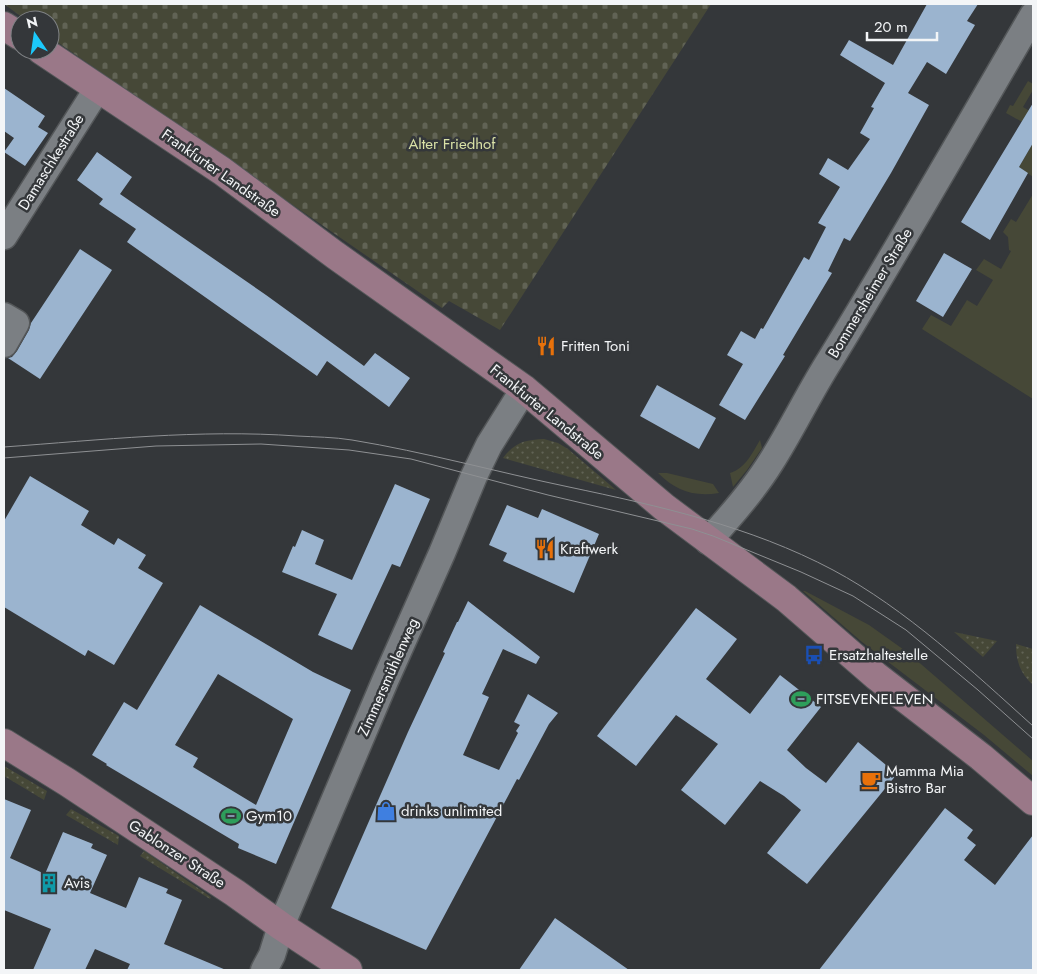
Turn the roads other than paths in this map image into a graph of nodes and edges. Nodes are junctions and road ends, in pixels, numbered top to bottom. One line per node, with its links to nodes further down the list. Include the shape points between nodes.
1 (1033, 14): 2 (street, Bommersheimer Straße)
2 (1027, 40): 7 (street, Bommersheimer Straße, via 892,256 772,461)
3 (55, 60): 4 (main road, Frankfurter Landstraße)
4 (98, 88): 5 (street, Damaschkestraße); 6 (main road, Frankfurter Landstraße, via 222,171)
5 (4, 236)
6 (524, 389): 7 (main road, Frankfurter Landstraße); 10 (street, Zimmersmühlenweg, via 474,476)
7 (708, 541): 9 (main road, Frankfurter Landstraße, via 786,598 876,676)
8 (4, 743): 10 (main road, Gablonzer Straße)
9 (1033, 801)
10 (281, 926): 11 (street, Zimmersmühlenweg); 12 (main road, Gablonzer Straße)
11 (264, 970)
12 (348, 970)

